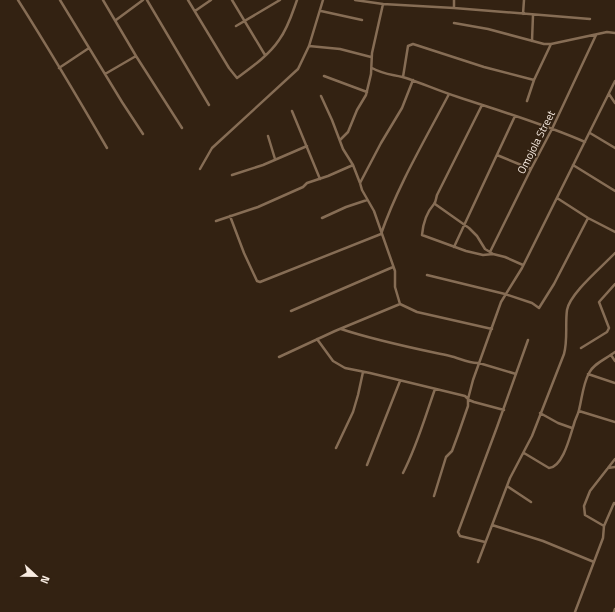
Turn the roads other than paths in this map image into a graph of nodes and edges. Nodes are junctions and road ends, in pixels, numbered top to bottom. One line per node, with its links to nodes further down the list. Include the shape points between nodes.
1 (18, 0): 36 (street)
2 (60, 0): 32 (street)
3 (103, 0): 22 (street)
4 (143, 0): 22 (street)
5 (146, 0): 50 (street)
6 (188, 0): 17 (street)
7 (211, 0): 17 (street)
8 (232, 0): 24 (street)
9 (280, 0): 24 (street)
10 (297, 0): 33 (street, via 283,34 276,45)
11 (323, 0): 18 (street)
12 (354, 0): 15 (street)
13 (454, 0): 16 (street)
14 (524, 0): 19 (street)
15 (383, 4): 16 (street); 35 (street)
16 (454, 8): 19 (street)
17 (195, 11): 33 (street, via 235,77 237,78)
18 (321, 11): 23 (street); 31 (street)
19 (523, 14): 20 (street)
20 (533, 15): 21 (street); 29 (street)
21 (590, 19)
22 (116, 20): 34 (street)
23 (362, 20)
24 (244, 21): 26 (street); 33 (street)
25 (454, 24): 29 (street, via 488,29)
26 (236, 26)
27 (615, 33): 28 (street)
28 (596, 35): 30 (street); 55 (street, Omojola Street)
29 (532, 41): 30 (street)
30 (551, 44): 42 (street)
31 (309, 46): 35 (street, via 340,49); 68 (street, via 298,69 212,148)
32 (89, 48): 36 (street); 38 (street)
33 (264, 55)
34 (136, 56): 38 (street); 54 (street)
35 (371, 57): 37 (street)
36 (59, 68): 62 (street)
37 (372, 68): 40 (street, via 381,73); 44 (street)
38 (105, 74): 57 (street)
39 (324, 76): 44 (street)
40 (403, 77): 41 (street); 42 (street, via 408,46 413,44)
41 (413, 80): 45 (street); 72 (street, via 402,108)
42 (534, 80): 48 (street)
43 (615, 80): 46 (street)
44 (367, 92): 59 (street, via 348,132)
45 (449, 94): 51 (street); 83 (street, via 405,176)
46 (609, 94): 49 (street); 56 (street)
47 (321, 96): 59 (street)
48 (527, 101)
49 (615, 103)
50 (209, 105)
51 (482, 105): 53 (street); 76 (street, via 437,195)
52 (292, 111): 61 (street)
53 (515, 116): 55 (street); 64 (street)
54 (182, 128)
55 (552, 129): 60 (street); 69 (street, Omojola Street)
56 (590, 133): 60 (street); 63 (street)
57 (143, 134)
58 (268, 136): 65 (street)
59 (340, 140): 66 (street)
60 (585, 142): 67 (street)
61 (307, 146): 65 (street); 71 (street)
62 (107, 148)
63 (615, 148)
64 (497, 155): 69 (street); 81 (street)
65 (275, 159): 70 (street)
66 (353, 165): 71 (street); 72 (street)
67 (573, 165): 73 (street); 74 (street)
68 (200, 169)
69 (531, 169): 85 (street, Omojola Street)
70 (232, 175)
71 (320, 179): 77 (street, via 258,207)
72 (360, 182): 75 (street)
73 (615, 192)
74 (557, 198): 79 (street); 88 (street)
75 (367, 200): 78 (street); 83 (street, via 374,211)
76 (435, 204): 81 (street); 84 (street, via 427,216 422,235)
77 (230, 216): 80 (street); 83 (street, via 244,254 257,281 260,282)
78 (322, 218)
79 (588, 218): 82 (street); 92 (street, via 540,308)
80 (216, 221)
81 (464, 224): 84 (street); 85 (street)
82 (615, 232)
83 (381, 234): 89 (street)
84 (454, 246): 87 (street, via 483,255)
85 (490, 252): 87 (street)
86 (615, 253): 114 (street, via 571,300 567,311 564,354)
87 (493, 254): 88 (street)
88 (523, 265): 92 (street)
89 (393, 267): 93 (street); 94 (street)
90 (427, 275): 92 (street)
91 (615, 284): 99 (street, via 599,302 609,328 607,332)
92 (505, 294): 95 (street)
93 (400, 304): 95 (street, via 417,312); 96 (street)
94 (292, 311)
95 (492, 329): 104 (street)
96 (342, 330): 97 (street); 104 (street)
97 (317, 339): 102 (street); 105 (street, via 339,365)
98 (528, 340): 106 (street)
99 (581, 348)
100 (615, 352): 101 (street)
101 (611, 355): 103 (street); 107 (street, via 596,364)
102 (279, 357)
103 (615, 361)
104 (479, 363): 106 (street); 111 (street)
105 (363, 372): 108 (street); 117 (street, via 353,412)
106 (516, 374): 112 (street)
107 (588, 374): 109 (street); 113 (street)
108 (400, 381): 110 (street); 120 (street)
109 (615, 383)
110 (435, 389): 111 (street, via 465,396); 123 (street, via 413,453)
111 (468, 399): 112 (street); 125 (street, via 459,432 452,451 446,457)
112 (504, 410): 130 (street, via 458,532 460,536)
113 (579, 411): 115 (street); 116 (street)
114 (540, 414): 116 (street); 118 (street)
115 (615, 422)
116 (572, 428): 118 (street, via 563,454 553,468)
117 (336, 448)
118 (524, 453): 124 (street)
119 (615, 459): 122 (street)
120 (367, 465)
121 (615, 467): 122 (street)
122 (608, 468): 129 (street, via 590,491 584,506 585,515)
123 (403, 473)
124 (508, 486): 126 (street); 128 (street)
125 (434, 496)
126 (531, 502)
127 (615, 504): 129 (street)
128 (492, 525): 130 (street); 132 (street)
129 (604, 526): 132 (street, via 603,538)
130 (485, 542): 131 (street)
131 (478, 562)
132 (594, 562): 133 (street)
133 (575, 612)

